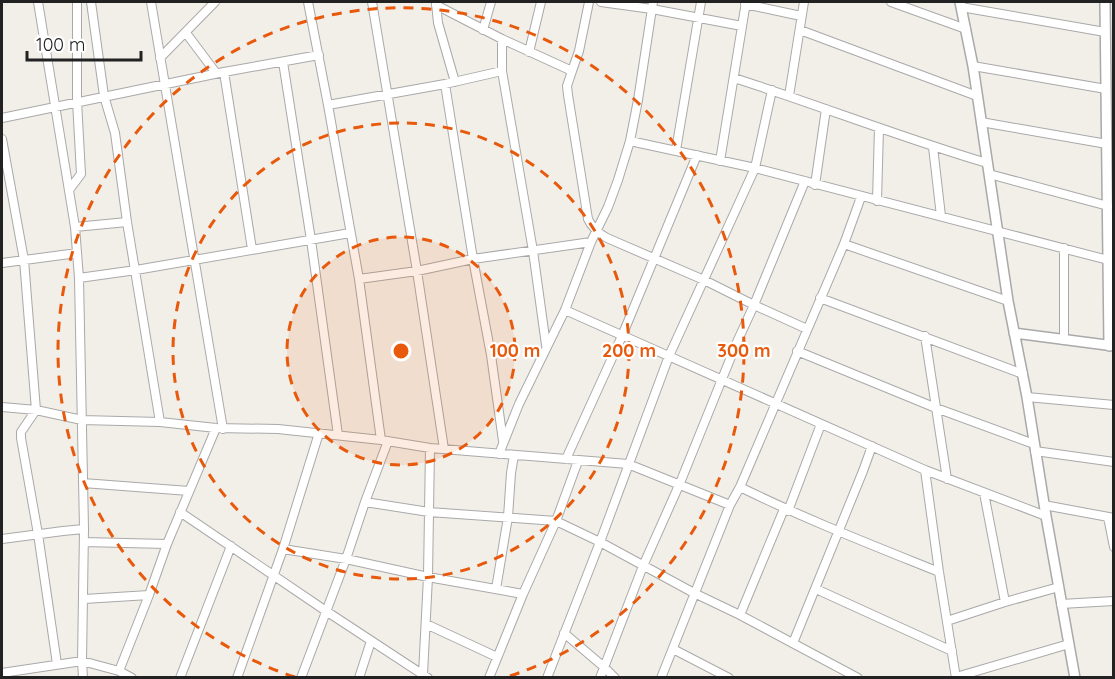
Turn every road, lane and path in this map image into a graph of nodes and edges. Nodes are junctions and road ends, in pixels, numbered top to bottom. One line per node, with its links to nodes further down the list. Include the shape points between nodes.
1 (38, 2): 50 (street)
2 (76, 2): 48 (street)
3 (91, 2): 45 (street)
4 (151, 2): 32 (street)
5 (215, 2): 28 (street)
6 (308, 2): 31 (street)
7 (372, 2): 44 (street)
8 (491, 2): 25 (street)
9 (541, 2): 30 (street)
10 (589, 2): 36 (street)
11 (601, 2): 19 (street)
12 (701, 2): 22 (street)
13 (804, 2): 20 (street)
14 (891, 2): 24 (street)
15 (1105, 2): 21 (street)
16 (436, 3): 25 (street); 39 (street)
17 (745, 3): 20 (street); 23 (street)
18 (960, 4): 24 (street); 27 (street)
19 (653, 5): 22 (street); 57 (street)
20 (801, 16): 26 (street)
21 (1109, 17): 27 (street)
22 (698, 18): 23 (street); 60 (street)
23 (742, 26): 38 (street)
24 (966, 29): 34 (street)
25 (483, 30): 29 (street)
26 (800, 30): 46 (street); 47 (street)
27 (1105, 32): 40 (street)
28 (186, 33): 32 (street); 37 (street)
29 (502, 39): 30 (street); 35 (street)
30 (529, 52): 36 (street)
31 (319, 55): 33 (street); 49 (street)
32 (160, 58): 41 (street)
33 (283, 62): 37 (street); 80 (street)
34 (973, 66): 40 (street); 47 (street)
35 (502, 71): 39 (street); 85 (street)
36 (572, 71): 78 (street, via 568,95 588,219)
37 (220, 73): 41 (street); 84 (street)
38 (734, 78): 43 (street); 62 (street)
39 (455, 82): 42 (street)
40 (1108, 82): 54 (street)
41 (165, 84): 45 (street); 88 (street)
42 (445, 84): 44 (street); 89 (street)
43 (772, 90): 46 (street); 64 (street)
44 (387, 94): 49 (street); 94 (street)
45 (104, 96): 48 (street); 75 (street, via 115,133)
46 (789, 96): 51 (street)
47 (977, 96): 53 (street)
48 (77, 101): 50 (street); 69 (street, via 81,174)
49 (328, 105): 79 (street)
50 (56, 106): 52 (street); 69 (street)
51 (826, 109): 55 (street); 68 (street)
52 (2, 118)
53 (981, 122): 58 (street); 63 (street)
54 (1110, 126): 58 (street)
55 (879, 128): 59 (street); 71 (street)
56 (2, 139): 90 (street)
57 (630, 141): 60 (street); 78 (street)
58 (1107, 144): 66 (street)
59 (933, 147): 63 (street); 73 (street)
60 (676, 150): 61 (street)
61 (697, 156): 62 (street); 87 (street)
62 (720, 161): 64 (street)
63 (987, 163): 65 (street)
64 (755, 168): 67 (street); 97 (street)
65 (989, 174): 72 (street); 77 (street)
66 (1110, 175): 72 (street)
67 (805, 181): 68 (street); 100 (street)
68 (815, 184): 70 (street)
69 (69, 190): 76 (street)
70 (861, 197): 71 (street); 82 (street)
71 (877, 201): 73 (street)
72 (1108, 206): 74 (street)
73 (941, 216): 77 (street)
74 (1111, 219): 92 (street)
75 (127, 222): 76 (street); 93 (street)
76 (75, 227): 86 (street)
77 (997, 230): 83 (street); 99 (street)
78 (597, 232): 81 (street); 87 (street)
79 (350, 233): 80 (street); 96 (street)
80 (311, 240): 84 (street); 125 (street)
81 (591, 242): 85 (street); 101 (street)
82 (844, 244): 98 (street); 99 (street)
83 (1064, 248): 92 (street); 107 (street)
84 (252, 249): 88 (street)
85 (533, 250): 89 (street); 108 (street)
86 (77, 253): 90 (street); 95 (street)
87 (654, 258): 97 (street); 105 (street)
88 (194, 259): 93 (street); 123 (street)
89 (473, 259): 94 (street); 127 (street)
90 (24, 260): 91 (street); 119 (street)
91 (2, 263)
92 (1110, 265): 102 (street)
93 (136, 270): 95 (street); 121 (street)
94 (417, 271): 96 (street); 131 (street)
95 (79, 278): 120 (street)
96 (359, 279): 126 (street)
97 (704, 280): 100 (street); 111 (street)
98 (819, 298): 103 (street); 106 (street)
99 (1008, 301): 104 (street)
100 (754, 305): 103 (street); 113 (street)
101 (565, 310): 105 (street); 108 (street)
102 (1111, 311): 109 (street)
103 (807, 329): 110 (street)
104 (1014, 333): 107 (street); 112 (street)
105 (622, 336): 111 (street); 134 (street)
106 (925, 336): 112 (street); 118 (street)
107 (1064, 340): 109 (street)
108 (546, 346): 127 (street)
109 (1111, 346)
110 (797, 351): 115 (street); 118 (street)
111 (669, 356): 113 (street); 137 (street)
112 (1023, 374): 114 (street)
113 (721, 380): 115 (street); 141 (street)
114 (1027, 397): 116 (street); 129 (street)
115 (775, 404): 122 (street); 142 (street)
116 (1113, 405)
117 (2, 407): 119 (street)
118 (936, 408): 129 (street); 139 (street)
119 (36, 410): 120 (street); 157 (street, via 21,438)
120 (82, 420): 121 (street); 140 (street)
121 (160, 422): 123 (street)
122 (821, 424): 128 (street); 148 (street)
123 (219, 428): 124 (street); 143 (street)
124 (319, 433): 125 (street); 164 (street)
125 (338, 435): 126 (street)
126 (384, 441): 130 (street); 145 (street)
127 (503, 441): 132 (street)
128 (872, 446): 138 (street); 156 (street)
129 (1035, 447): 136 (street); 147 (street)
130 (430, 448): 131 (street); 150 (street)
131 (444, 449): 132 (street)
132 (499, 454): 133 (street)
133 (514, 455): 134 (street); 152 (street)
134 (566, 459): 135 (street)
135 (578, 461): 137 (street); 154 (street)
136 (1113, 462)
137 (628, 464): 141 (street); 160 (street)
138 (925, 470): 139 (street); 167 (street)
139 (947, 479): 144 (street)
140 (83, 483): 143 (street); 155 (street)
141 (680, 483): 146 (street); 166 (street)
142 (740, 488): 146 (street); 148 (street)
143 (189, 491): 149 (street)
144 (984, 493): 151 (street); 178 (street)
145 (365, 502): 150 (street); 165 (street)
146 (730, 505): 173 (street)
147 (1044, 505): 151 (street); 153 (street)
148 (786, 510): 156 (street); 181 (street)
149 (180, 512): 161 (street); 162 (street)
150 (429, 512): 152 (street); 169 (street)
151 (1046, 516): 170 (street)
152 (508, 517): 154 (street); 171 (street)
153 (1111, 517): 163 (street)
154 (556, 521): 160 (street); 174 (street)
155 (84, 529): 157 (street); 159 (street)
156 (837, 531): 167 (street); 172 (street)
157 (38, 534): 158 (street); 192 (street)
158 (2, 539)
159 (84, 542): 161 (street); 176 (street)
160 (600, 542): 166 (street); 184 (street)
161 (167, 544): 175 (street)
162 (231, 546): 168 (street); 200 (street)
163 (1113, 547)
164 (284, 549): 165 (street); 168 (street)
165 (346, 559): 169 (street); 180 (street)
166 (644, 566): 173 (street); 193 (street)
167 (939, 572): 182 (street)
168 (274, 575): 180 (street); 201 (street)
169 (428, 577): 171 (street); 183 (street)
170 (1059, 587): 178 (street); 179 (street)
171 (496, 588): 174 (street)
172 (816, 589): 186 (street); 189 (street)
173 (694, 593): 181 (street); 188 (street)
174 (523, 594): 190 (street)
175 (149, 595): 176 (street); 194 (street)
176 (84, 598): 191 (street)
177 (1113, 601): 179 (street)
178 (1005, 602): 182 (street)
179 (1061, 604): 187 (street)
180 (326, 611): 185 (street); 202 (street)
181 (740, 615): 186 (street)
182 (948, 621): 189 (street)
183 (426, 624): 190 (street); 196 (street)
184 (564, 633): 193 (street); 205 (street)
185 (371, 641): 196 (street); 203 (street)
186 (793, 643): 210 (street)
187 (1069, 644): 197 (street); 211 (street)
188 (673, 649): 208 (street); 209 (street)
189 (952, 651): 197 (street)
190 (498, 657): 204 (street)
191 (82, 662): 192 (street); 194 (street); 198 (street)
192 (57, 664): 195 (street)
193 (604, 667): 206 (street); 207 (street)
194 (119, 671): 199 (street)
195 (2, 673)
196 (422, 675)
197 (956, 677)
198 (84, 678)
199 (132, 678)
200 (180, 678)
201 (237, 678)
202 (301, 678)
203 (359, 678)
204 (489, 678)
205 (547, 678)
206 (600, 678)
207 (615, 678)
208 (661, 678)
209 (729, 678)
210 (858, 678)
211 (1075, 678)

